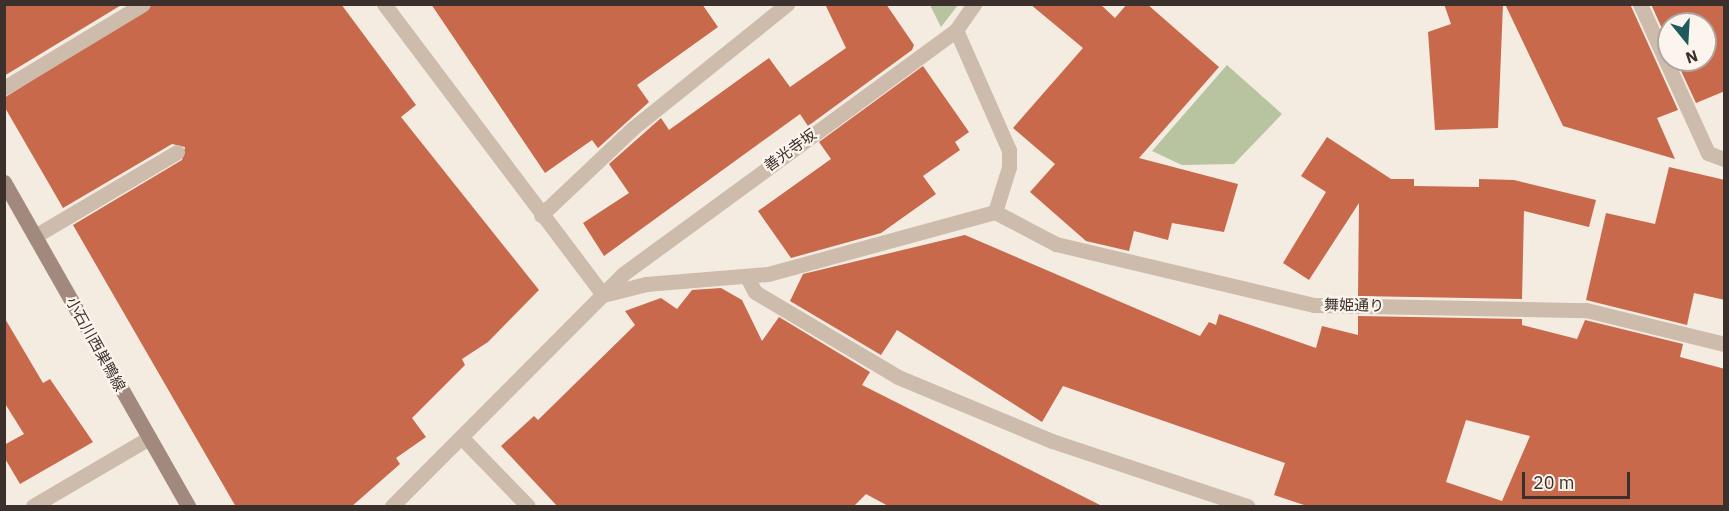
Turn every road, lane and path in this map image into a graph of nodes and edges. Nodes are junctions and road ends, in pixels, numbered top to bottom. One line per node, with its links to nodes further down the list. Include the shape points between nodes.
1 (143, 4): 7 (street)
2 (384, 4): 12 (street)
3 (787, 4): 12 (street, via 633,128)
4 (974, 4): 6 (street, 善光寺坂)
5 (1640, 4): 9 (street, via 1708,153)
6 (956, 30): 11 (street, via 1009,150 1009,167); 15 (street, 善光寺坂, via 645,256)
7 (4, 88)
8 (177, 152): 13 (street)
9 (1725, 159)
10 (4, 182): 13 (main road, 小石川西巣鴨線)
11 (995, 212): 14 (street); 16 (street, 舞姫通り, via 1056,244 1314,304 1586,310)
12 (541, 215): 15 (street)
13 (35, 236): 17 (main road, 小石川西巣鴨線)
14 (747, 277): 15 (street, via 646,284); 23 (street, via 755,292 898,377 1052,441)
15 (603, 295): 18 (street, 善光寺坂)
16 (1725, 344)
17 (149, 438): 19 (street); 20 (main road, 小石川西巣鴨線)
18 (463, 439): 21 (street, 善光寺坂); 22 (street)
19 (33, 507)
20 (188, 507)
21 (392, 507)
22 (528, 507)
23 (1247, 507)

